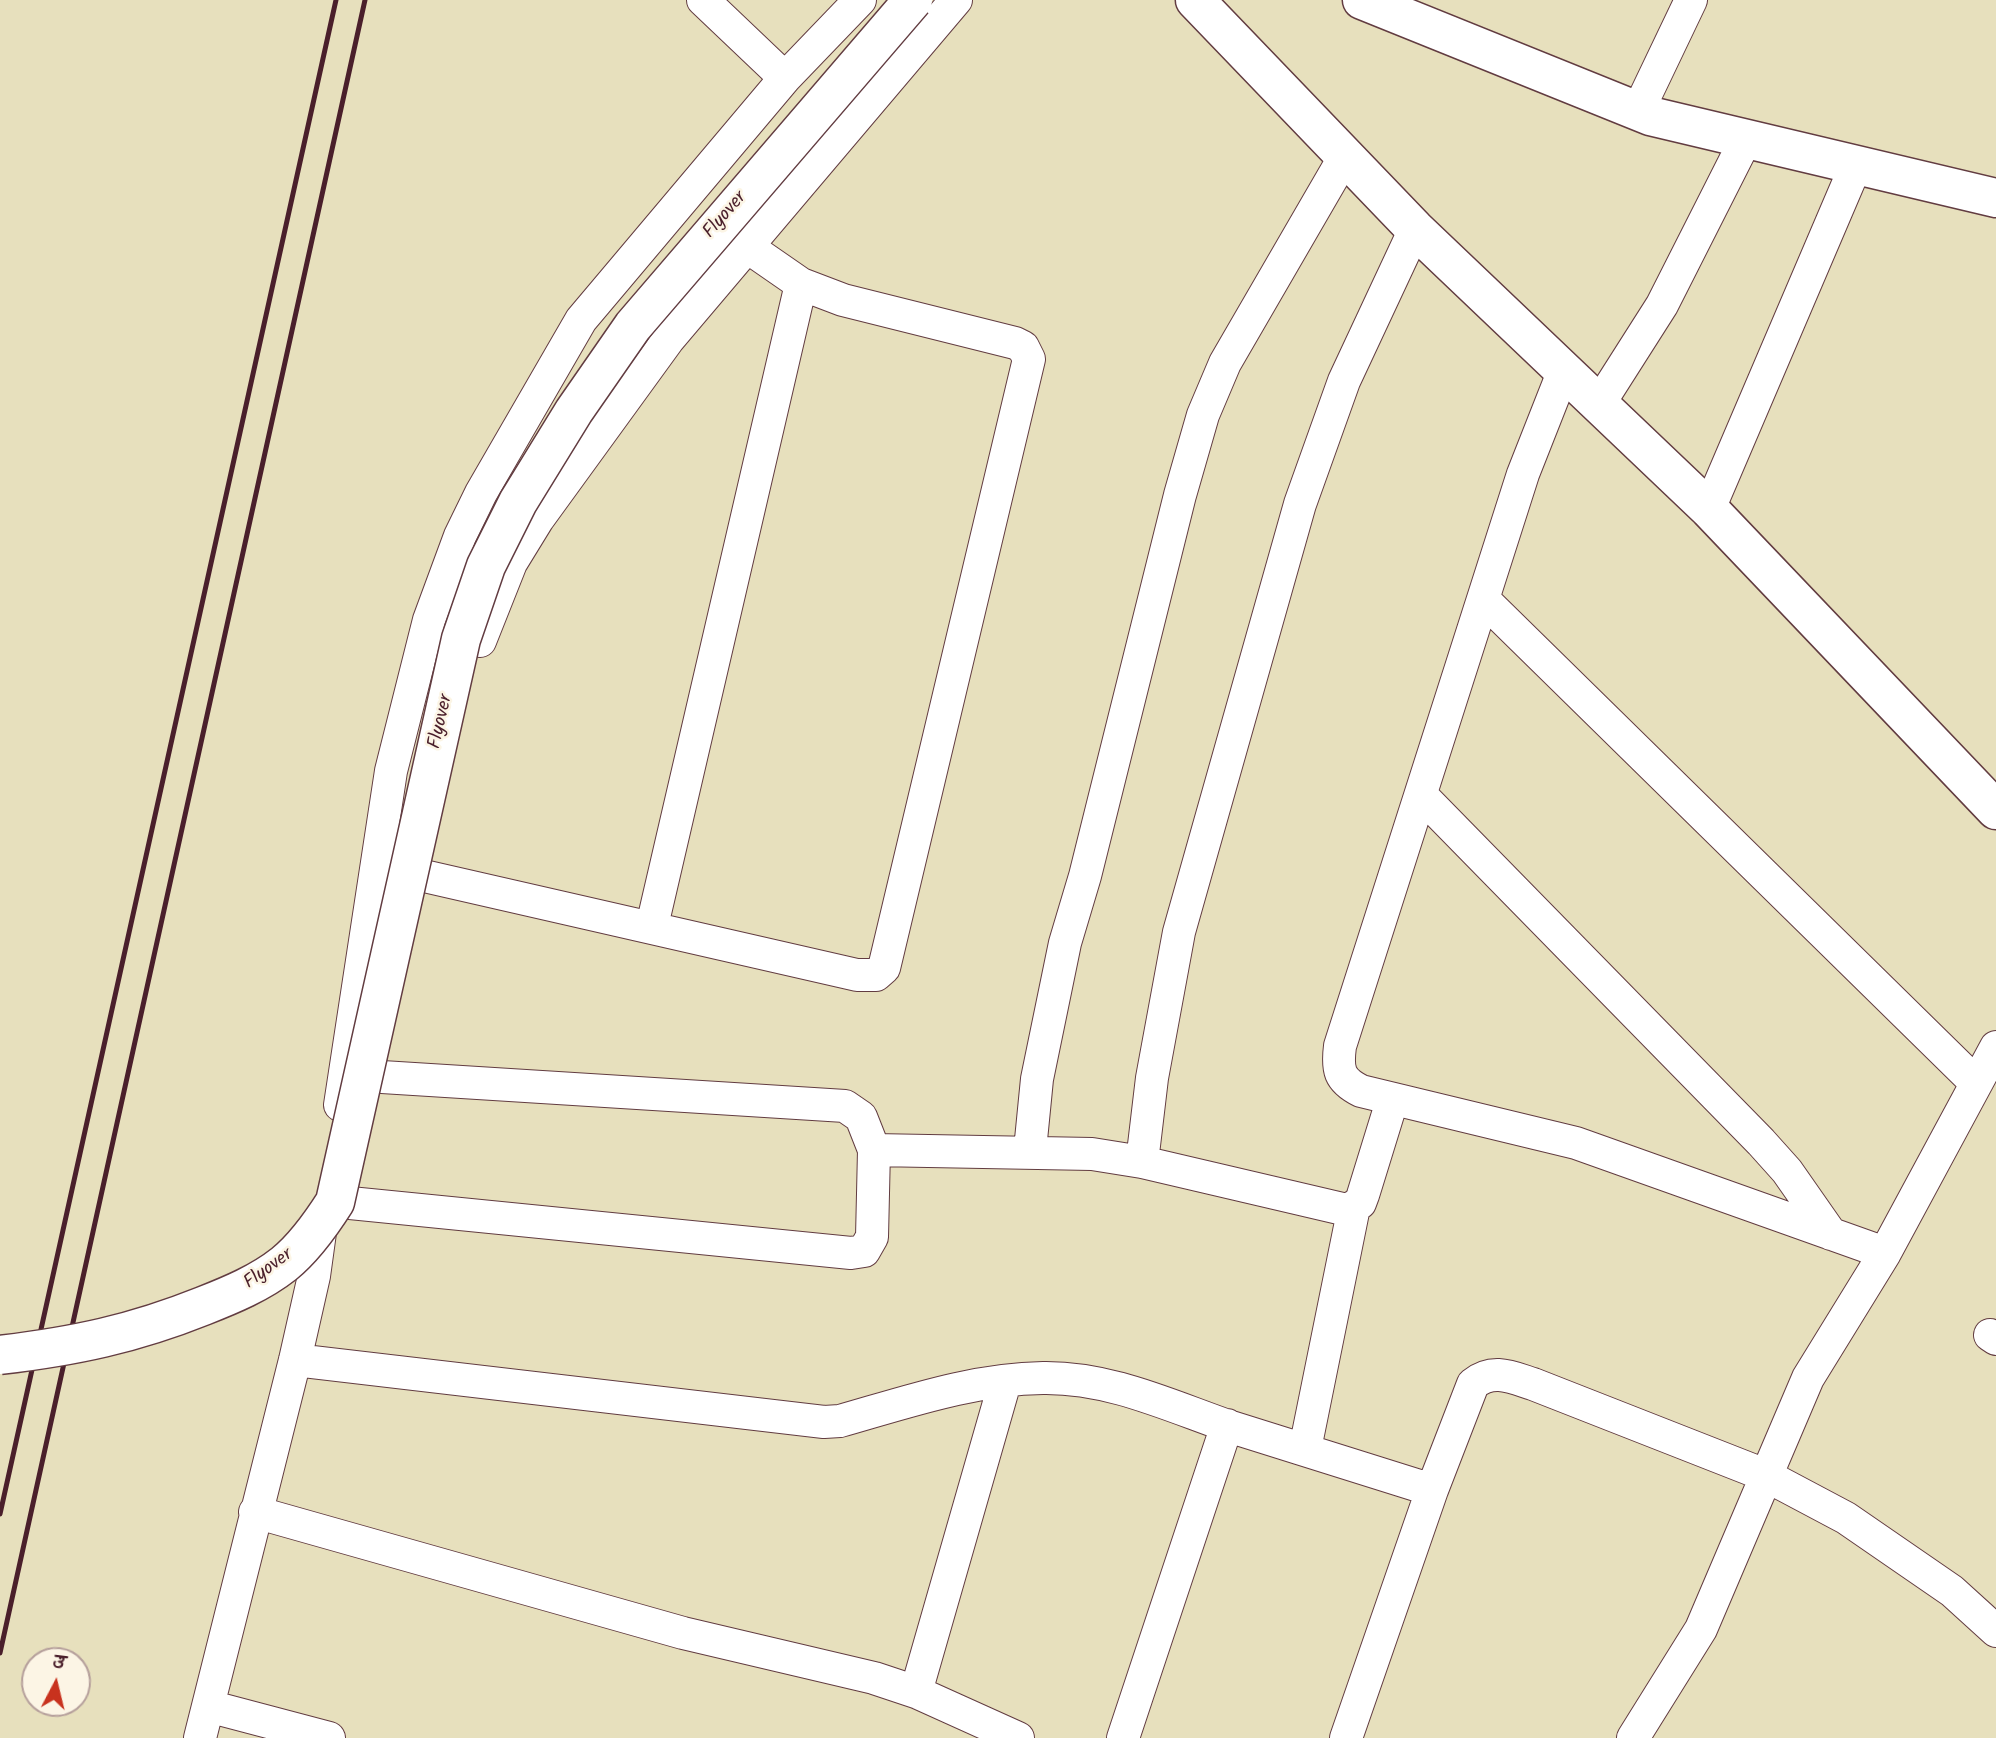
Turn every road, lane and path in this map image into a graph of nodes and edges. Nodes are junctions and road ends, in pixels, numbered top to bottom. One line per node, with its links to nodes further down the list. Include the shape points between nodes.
1 (703, 0): 8 (street)
2 (860, 0): 8 (street)
3 (913, 0): 37 (street, Flyover, bridge, via 633,326 574,411 485,566 461,639 335,1202 316,1231 284,1264 239,1291 146,1328 80,1344)
4 (956, 0): 15 (street)
5 (1195, 0): 11 (street)
6 (1362, 0): 9 (street)
7 (1691, 0): 9 (street)
8 (785, 78): 36 (street, via 581,320 460,536 429,620 391,771)
9 (1638, 111): 10 (street)
10 (1746, 139): 12 (street); 18 (street, via 1662,305)
11 (1345, 156): 14 (street); 30 (street, via 1225,363 1200,425 1065,943 1037,1079)
12 (1856, 165): 13 (street); 19 (street)
13 (1996, 198)
14 (1415, 229): 17 (street); 31 (street, via 1344,381 1292,530 1179,932 1152,1077)
15 (749, 248): 16 (street); 23 (street, via 668,340 511,563 474,657)
16 (801, 284): 24 (street); 24 (street, via 843,300 1015,342 1029,359 884,968 876,975 858,975)
17 (1564, 370): 18 (street); 20 (street, via 1523,474)
18 (1599, 404): 19 (street)
19 (1709, 509): 22 (street)
20 (1484, 600): 21 (street); 27 (street)
21 (1421, 795): 28 (street, via 1338,1061 1345,1083); 34 (street, via 1761,1142)
22 (1996, 810)
23 (424, 876): 24 (street); 26 (street)
24 (652, 926)
25 (1996, 1047): 27 (street)
26 (382, 1077): 29 (street, via 845,1106 862,1117); 32 (street)
27 (1976, 1083): 35 (street)
28 (1392, 1101): 33 (street, via 1363,1195); 34 (street, via 1576,1143)
29 (874, 1150): 30 (street); 32 (street, via 872,1237 869,1246 858,1253)
30 (1030, 1150): 31 (street)
31 (1142, 1162): 33 (street, via 1337,1209)
32 (350, 1203): 36 (street)
33 (1354, 1207): 41 (street)
34 (1831, 1234): 35 (street)
35 (1885, 1253): 42 (street, via 1808,1378)
36 (314, 1276): 38 (street)
37 (0, 1354)
38 (295, 1360): 39 (street, via 824,1422 945,1391); 44 (street)
39 (1005, 1382): 40 (street, via 1044,1378 1104,1385 1168,1402); 46 (street)
40 (1227, 1425): 41 (street); 51 (street)
41 (1305, 1449): 43 (street)
42 (1765, 1475): 43 (street, via 1499,1373 1473,1384); 45 (street, via 1897,1551); 53 (street, via 1701,1629)
43 (1432, 1490): 52 (street)
44 (255, 1512): 46 (street, via 683,1633); 47 (street)
45 (1996, 1631)
46 (916, 1692): 50 (street)
47 (208, 1706): 48 (street); 49 (street)
48 (201, 1738)
49 (329, 1738)
50 (1018, 1738)
51 (1123, 1738)
52 (1346, 1738)
53 (1633, 1738)

